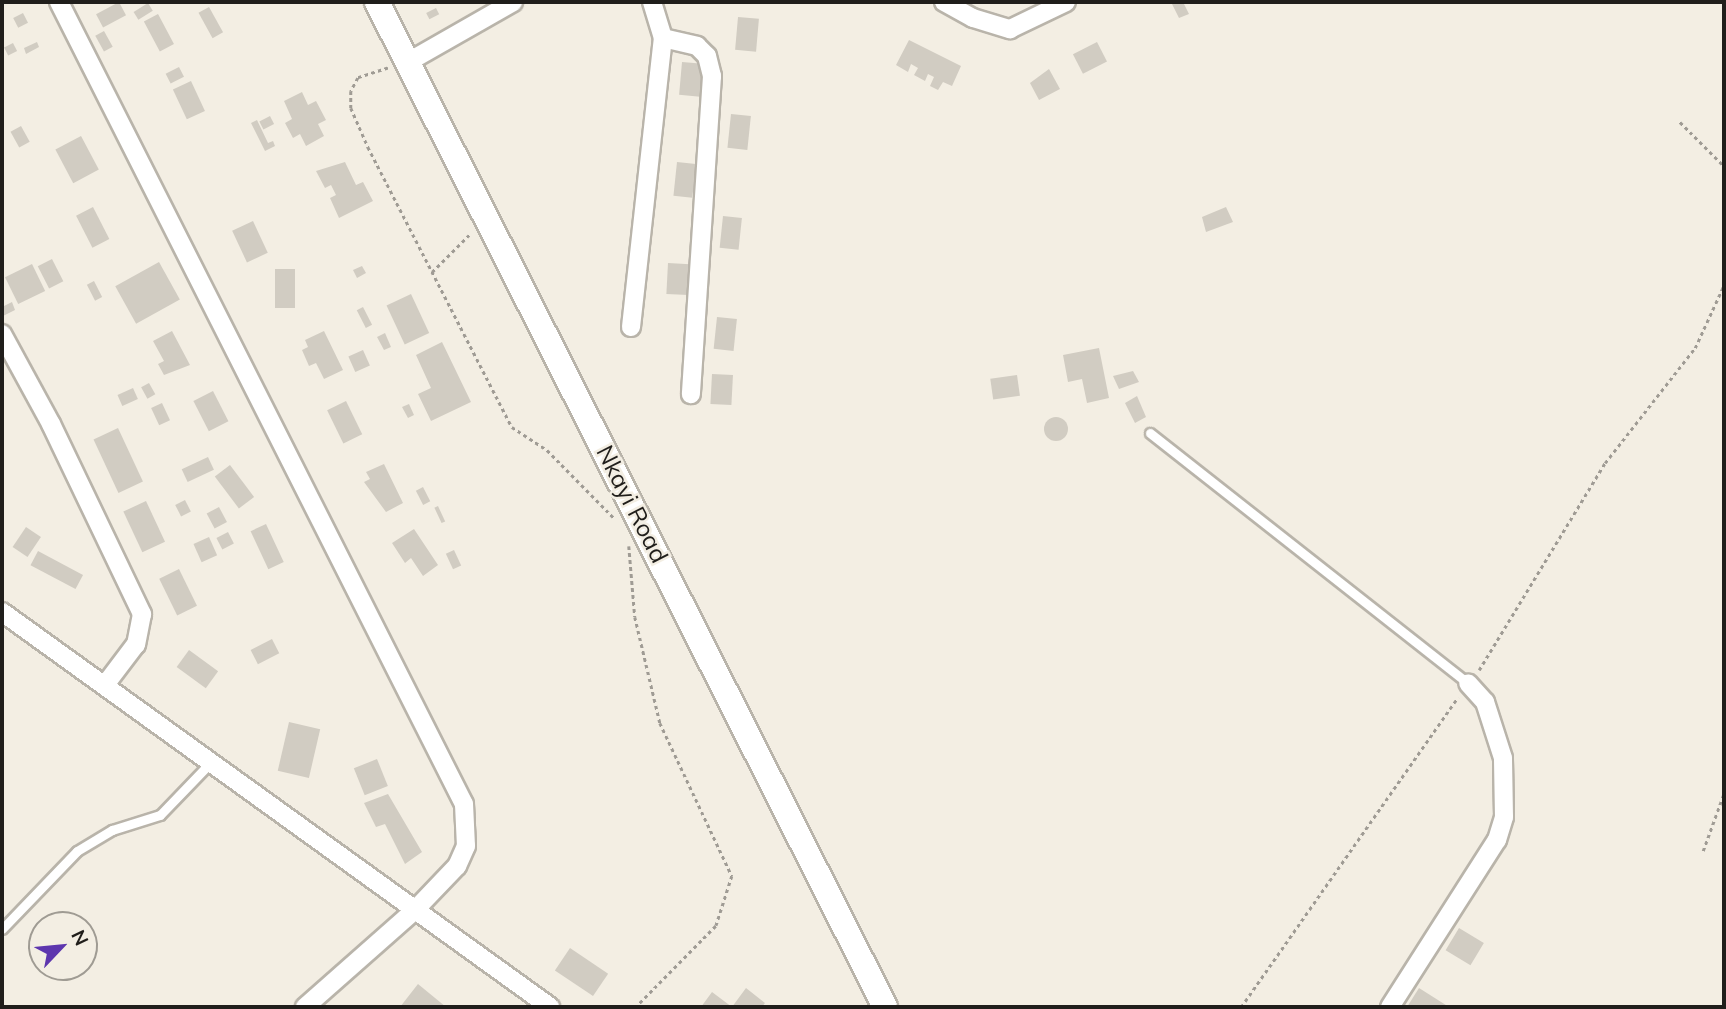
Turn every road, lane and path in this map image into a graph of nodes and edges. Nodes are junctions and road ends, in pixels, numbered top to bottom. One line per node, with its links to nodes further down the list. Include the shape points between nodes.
1 (60, 2): 25 (street, via 464,804 466,846 457,866)
2 (377, 2): 8 (main road, Nkayi Road)
3 (513, 2): 8 (street)
4 (652, 2): 7 (street)
5 (944, 2): 6 (street, via 973,18 1010,29)
6 (1066, 2)
7 (663, 38): 14 (street); 16 (street, via 697,46 706,56 712,76)
8 (408, 62): 11 (main road, Nkayi Road); 12 (path, via 358,78 351,91 351,108)
9 (1680, 122): 10 (path)
10 (1724, 166)
11 (488, 215): 12 (path); 18 (main road, Nkayi Road)
12 (432, 271): 18 (path, via 512,427 547,450)
13 (1724, 285): 20 (path, via 1695,348 1605,463)
14 (631, 327)
15 (2, 334): 21 (street, via 51,424 142,614 136,644)
16 (691, 394)
17 (1150, 433): 20 (lane)
18 (632, 525): 29 (path, via 629,561 635,617 660,723 732,876 716,926); 30 (main road, Nkayi Road)
19 (2, 611): 21 (street)
20 (1468, 683): 31 (path); 32 (street, via 1485,702 1503,758 1504,817 1497,840)
21 (105, 685): 22 (street)
22 (210, 763): 25 (street); 26 (lane, via 160,815 112,830 77,850)
23 (1724, 793): 24 (path)
24 (1703, 851)
25 (415, 910): 27 (street); 28 (street)
26 (2, 929)
27 (304, 1007)
28 (550, 1007)
29 (635, 1007)
30 (886, 1007)
31 (1241, 1007)
32 (1390, 1007)

